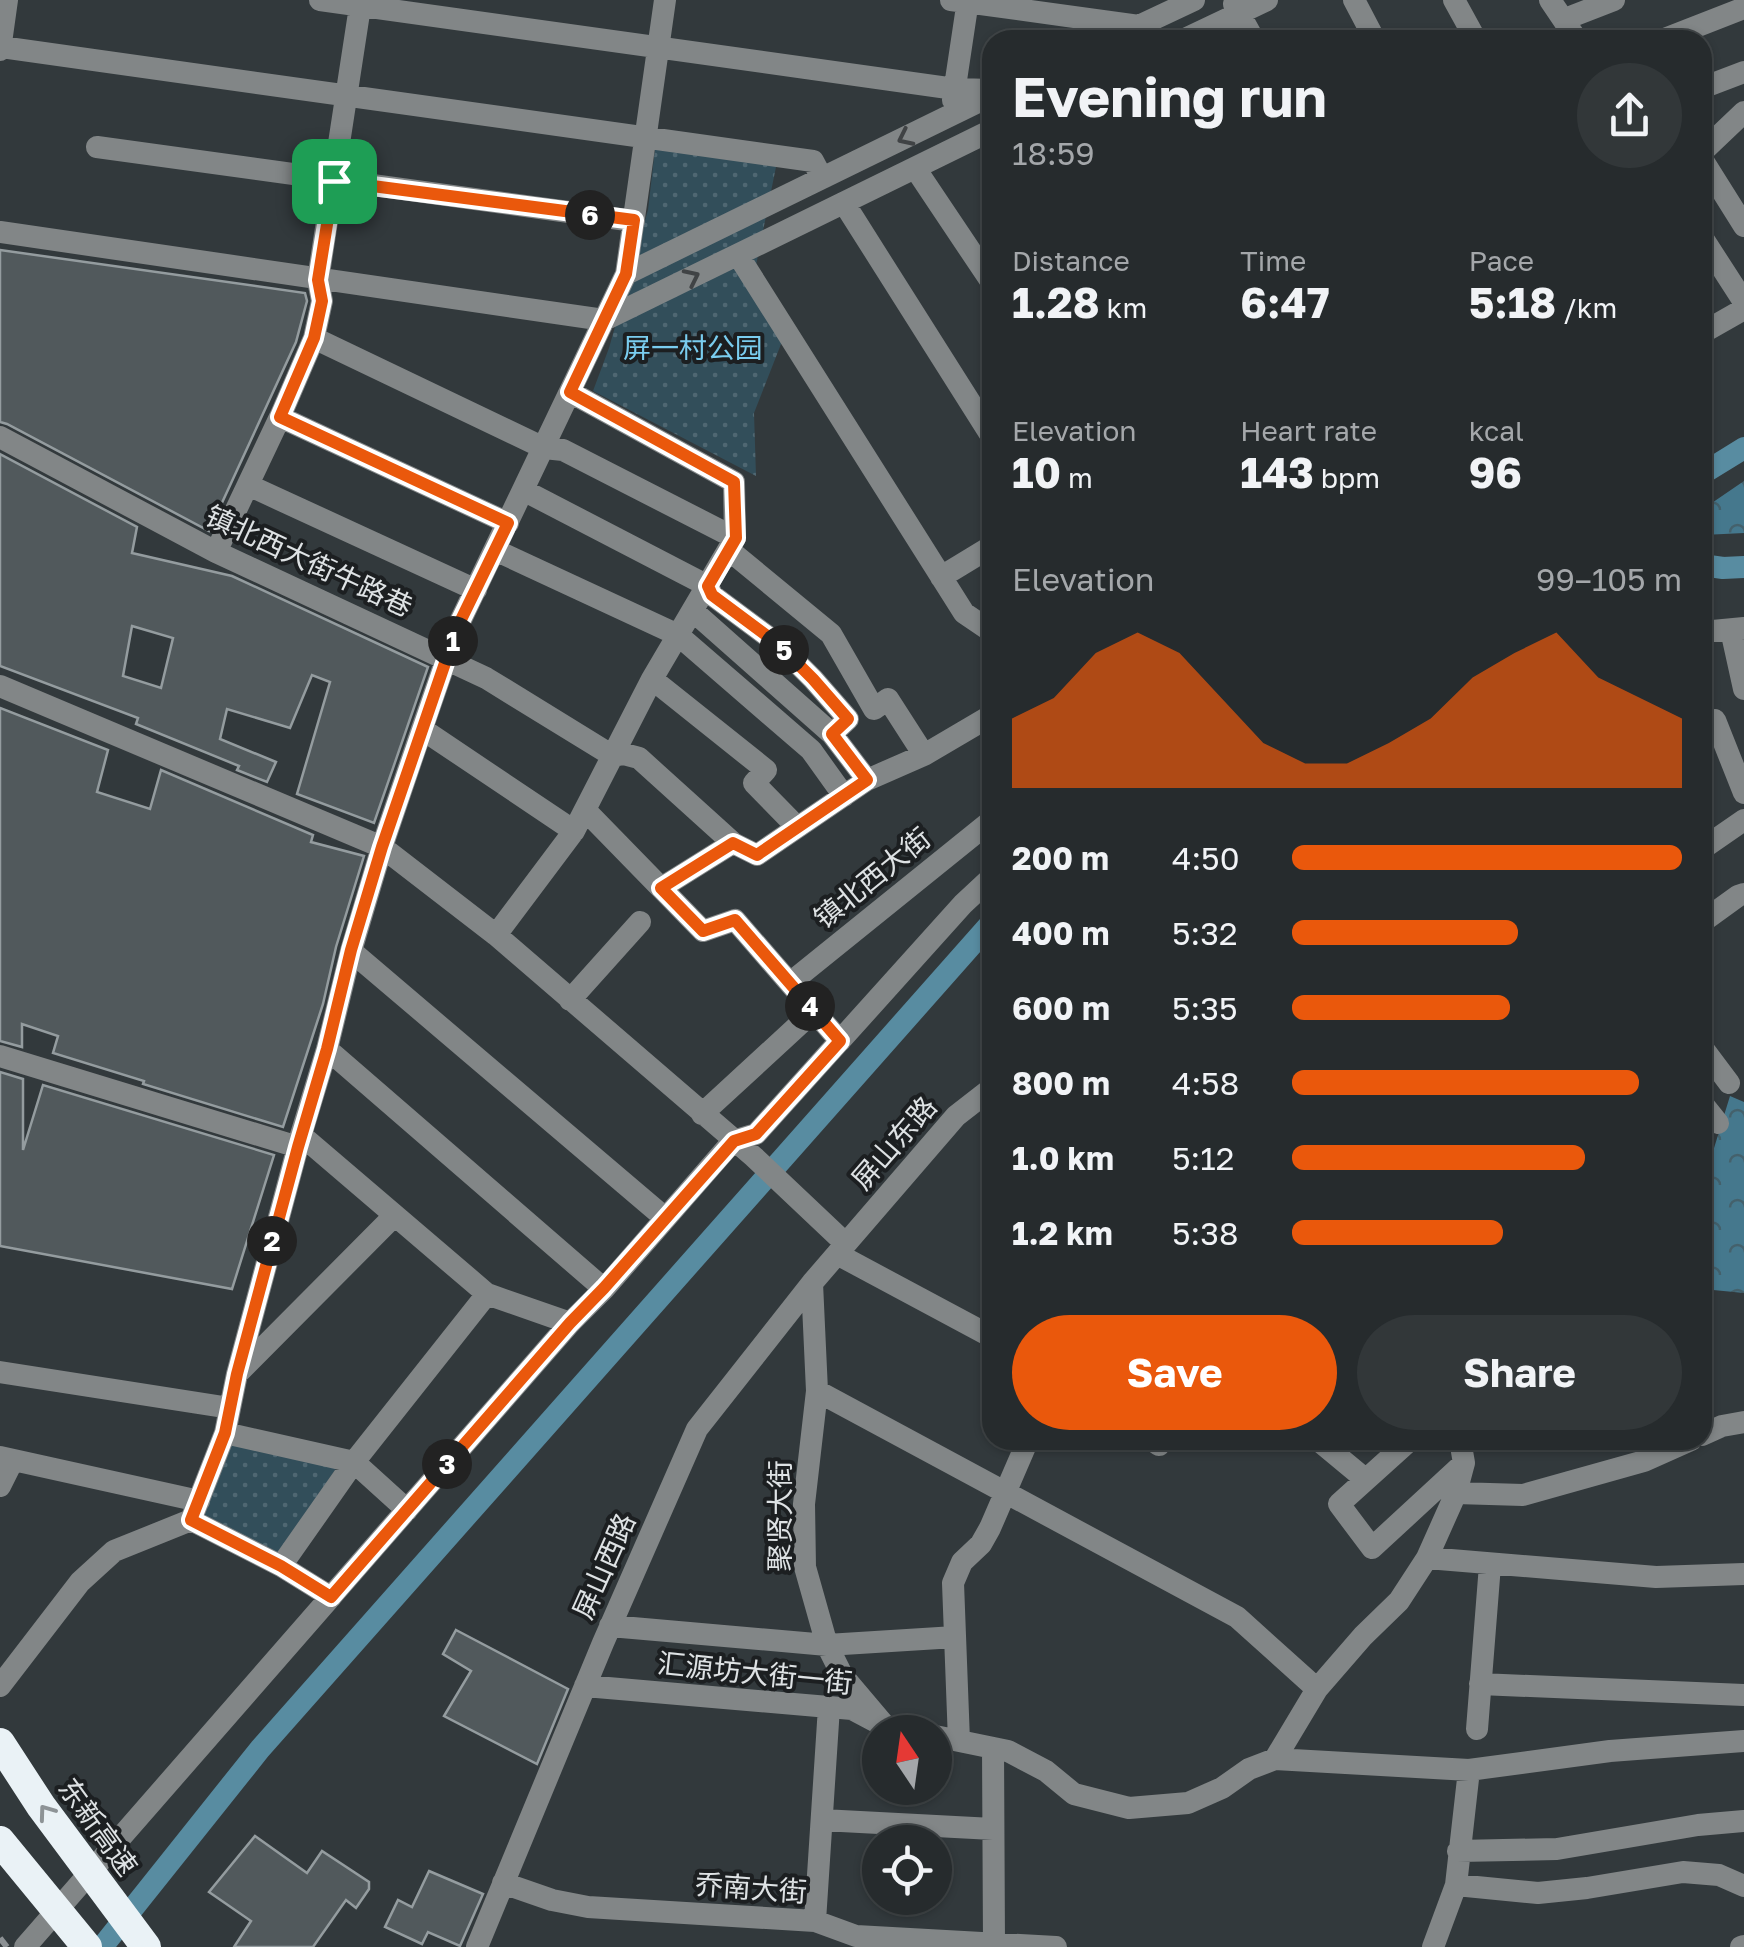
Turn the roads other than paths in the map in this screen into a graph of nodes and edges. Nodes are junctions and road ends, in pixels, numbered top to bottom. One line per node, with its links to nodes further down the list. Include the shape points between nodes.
1 (7, 0): 21 (street)
2 (320, 0): 10 (street)
3 (665, 0): 22 (street)
4 (1194, 0): 14 (street)
5 (1267, 0): 11 (street)
6 (1354, 0): 18 (street)
7 (1454, 0): 19 (street)
8 (1614, 0): 13 (street)
9 (963, 1): 14 (street); 25 (street)
10 (361, 3): 22 (street); 27 (street)
11 (1235, 7): 16 (street); 17 (street)
12 (1744, 8): 20 (street)
13 (1558, 10)
14 (1140, 26): 15 (street)
15 (1131, 30)
16 (1199, 30)
17 (1248, 30)
18 (1370, 30)
19 (1470, 30)
20 (1688, 30)
21 (0, 48): 27 (street)
22 (658, 48): 25 (street); 32 (street)
23 (1744, 72): 24 (street)
24 (1712, 84)
25 (955, 89): 26 (street); 29 (street)
26 (982, 92)
27 (347, 96): 32 (street); 38 (street)
28 (982, 98): 29 (street)
29 (952, 115): 37 (street, one-way to 37)
30 (1742, 120): 34 (street)
31 (982, 135): 35 (street)
32 (645, 138): 37 (street, via 813,161); 40 (street)
33 (97, 147): 38 (street)
34 (1712, 147)
35 (914, 168): 39 (street); 45 (street)
36 (1712, 173): 41 (street)
37 (822, 178): 46 (street)
38 (334, 181): 40 (street); 47 (street)
39 (844, 203): 44 (street); 54 (street)
40 (634, 220): 46 (street)
41 (1744, 226)
42 (0, 232): 47 (street)
43 (1712, 253): 48 (street)
44 (738, 255): 49 (street, one-way to 44); 64 (street)
45 (982, 268)
46 (626, 274): 49 (street)
47 (318, 280): 49 (street); 51 (street, via 322,301)
48 (1744, 306): 50 (street)
49 (604, 320): 52 (street)
50 (1712, 327)
51 (314, 338): 53 (street); 56 (street)
52 (570, 392): 56 (street); 60 (street, via 734,482)
53 (280, 417): 57 (street); 59 (street)
54 (982, 421)
55 (0, 437): 62 (street, 镇北西大街牛路巷)
56 (544, 448): 58 (street); 60 (street, via 563,450)
57 (248, 485): 62 (street); 66 (street)
58 (523, 490): 59 (street); 65 (street)
59 (508, 523): 61 (street)
60 (732, 544): 65 (street); 80 (street, via 830,634 874,709 888,699)
61 (495, 550): 66 (street); 71 (street)
62 (216, 552): 72 (street, 镇北西大街牛路巷)
63 (982, 552): 64 (street)
64 (941, 578): 68 (street, via 964,613)
65 (708, 586): 67 (street); 79 (street, via 778,644 848,719)
66 (476, 590): 72 (street)
67 (692, 611): 71 (street); 79 (street)
68 (982, 625)
69 (1737, 629): 70 (street); 75 (street)
70 (1712, 631)
71 (678, 635): 73 (street); 84 (street, via 811,750)
72 (446, 659): 78 (street); 81 (street, 镇北西大街牛路巷)
73 (652, 679): 81 (street); 87 (street, via 766,770 754,783)
74 (0, 686): 91 (street)
75 (1744, 689)
76 (1715, 720): 83 (street)
77 (982, 721): 80 (street)
78 (422, 729): 86 (street); 91 (street)
79 (832, 734): 82 (street)
80 (924, 755): 82 (street)
81 (613, 756): 86 (street); 90 (street, 镇北西大街牛路巷, via 639,758)
82 (867, 780): 84 (street)
83 (1744, 793)
84 (844, 796): 87 (street)
85 (1744, 820): 89 (street)
86 (579, 821): 93 (street); 97 (street)
87 (798, 827): 90 (street, via 757,855)
88 (982, 828): 99 (street, 镇北西大街)
89 (1712, 842)
90 (733, 843): 93 (street)
91 (382, 847): 97 (street); 98 (street)
92 (982, 884): 102 (street)
93 (661, 888): 99 (street, via 703,931 735,920)
94 (1744, 894): 95 (street)
95 (1712, 915)
96 (640, 922): 100 (street)
97 (496, 934): 100 (street)
98 (351, 950): 103 (street); 114 (street)
99 (790, 983): 101 (street)
100 (570, 1000): 108 (street)
101 (814, 1011): 102 (street); 108 (street)
102 (840, 1041): 112 (street, via 756,1134)
103 (327, 1049): 111 (street); 117 (street)
104 (0, 1056): 111 (street)
105 (1712, 1061): 106 (street)
106 (1728, 1083)
107 (982, 1096): 115 (street, 屏山东路, via 956,1116)
108 (702, 1114): 112 (street)
109 (1712, 1115): 110 (street)
110 (1718, 1123)
111 (299, 1141): 113 (street); 122 (street)
112 (734, 1141): 114 (street); 115 (street, via 801,1200)
113 (394, 1216): 118 (street); 122 (street)
114 (665, 1218): 117 (street)
115 (841, 1249): 116 (street, 屏山西路); 120 (street)
116 (812, 1283): 123 (street, 聚贤大街); 146 (street, 屏山西路, via 697,1429)
117 (604, 1288): 119 (street)
118 (487, 1294): 119 (street); 134 (street)
119 (570, 1323): 140 (street)
120 (982, 1331)
121 (0, 1372): 124 (street)
122 (237, 1374): 124 (street)
123 (817, 1391): 137 (street); 148 (street, 聚贤大街, via 804,1504 805,1568)
124 (230, 1408): 127 (street)
125 (1744, 1410): 126 (street)
126 (1723, 1427)
127 (225, 1433): 134 (street); 139 (street)
128 (1023, 1450): 137 (street)
129 (1330, 1450): 135 (street)
130 (1399, 1450): 135 (street)
131 (1670, 1450): 138 (street, via 1522,1496)
132 (1462, 1451): 135 (street, via 1372,1548 1338,1504); 138 (street)
133 (7, 1459): 136 (street); 139 (street)
134 (354, 1462): 140 (street); 143 (street)
135 (1365, 1480)
136 (0, 1486)
137 (1004, 1492): 147 (street, via 981,1544 953,1583); 152 (street, via 1237,1617)
138 (1456, 1493): 141 (street)
139 (195, 1510): 143 (street); 150 (street, via 114,1551 80,1582)
140 (407, 1510): 145 (street)
141 (1427, 1558): 142 (street); 152 (street, via 1399,1601)
142 (1490, 1565): 144 (street, via 1656,1577); 149 (street)
143 (281, 1566): 145 (street)
144 (1744, 1574)
145 (331, 1597): 176 (street)
146 (610, 1626): 148 (street); 151 (street, 屏山西路)
147 (955, 1637): 148 (street); 159 (street)
148 (826, 1645): 156 (street, 聚贤大街)
149 (1480, 1684): 153 (street); 157 (street)
150 (0, 1686)
151 (585, 1686): 154 (street, 汇源坊大街一街); 170 (street, 屏山西路)
152 (1317, 1690): 163 (street)
153 (1744, 1695)
154 (829, 1707): 155 (street, 汇源坊大街一街); 165 (street)
155 (863, 1715)
156 (876, 1715)
157 (1476, 1729)
158 (952, 1740): 159 (street)
159 (959, 1741): 162 (street)
160 (1744, 1741): 164 (street)
161 (0, 1743): 178 (highway, 东新高速, one-way to 161, bridge)
162 (993, 1748): 163 (street, via 1046,1771 1074,1794 1129,1808 1188,1804); 167 (street)
163 (1275, 1759): 164 (street)
164 (1469, 1770): 169 (street)
165 (822, 1820): 167 (street); 173 (street)
166 (1744, 1820): 169 (street, via 1558,1849)
167 (993, 1829): 175 (street)
168 (0, 1841): 177 (highway, bridge)
169 (1458, 1850): 171 (street)
170 (503, 1883): 173 (street, 乔南大街, via 588,1907); 179 (street, 屏山西路)
171 (1456, 1884): 172 (street, via 1538,1893 1683,1872 1719,1875); 181 (street)
172 (1744, 1886)
173 (815, 1921): 174 (street, 乔南大街)
174 (856, 1941): 175 (street, 乔南大街)
175 (994, 1944): 180 (street, 乔南大街)
176 (25, 1947)
177 (87, 1947)
178 (146, 1947)
179 (476, 1947)
180 (1056, 1947)
181 (1432, 1947)

